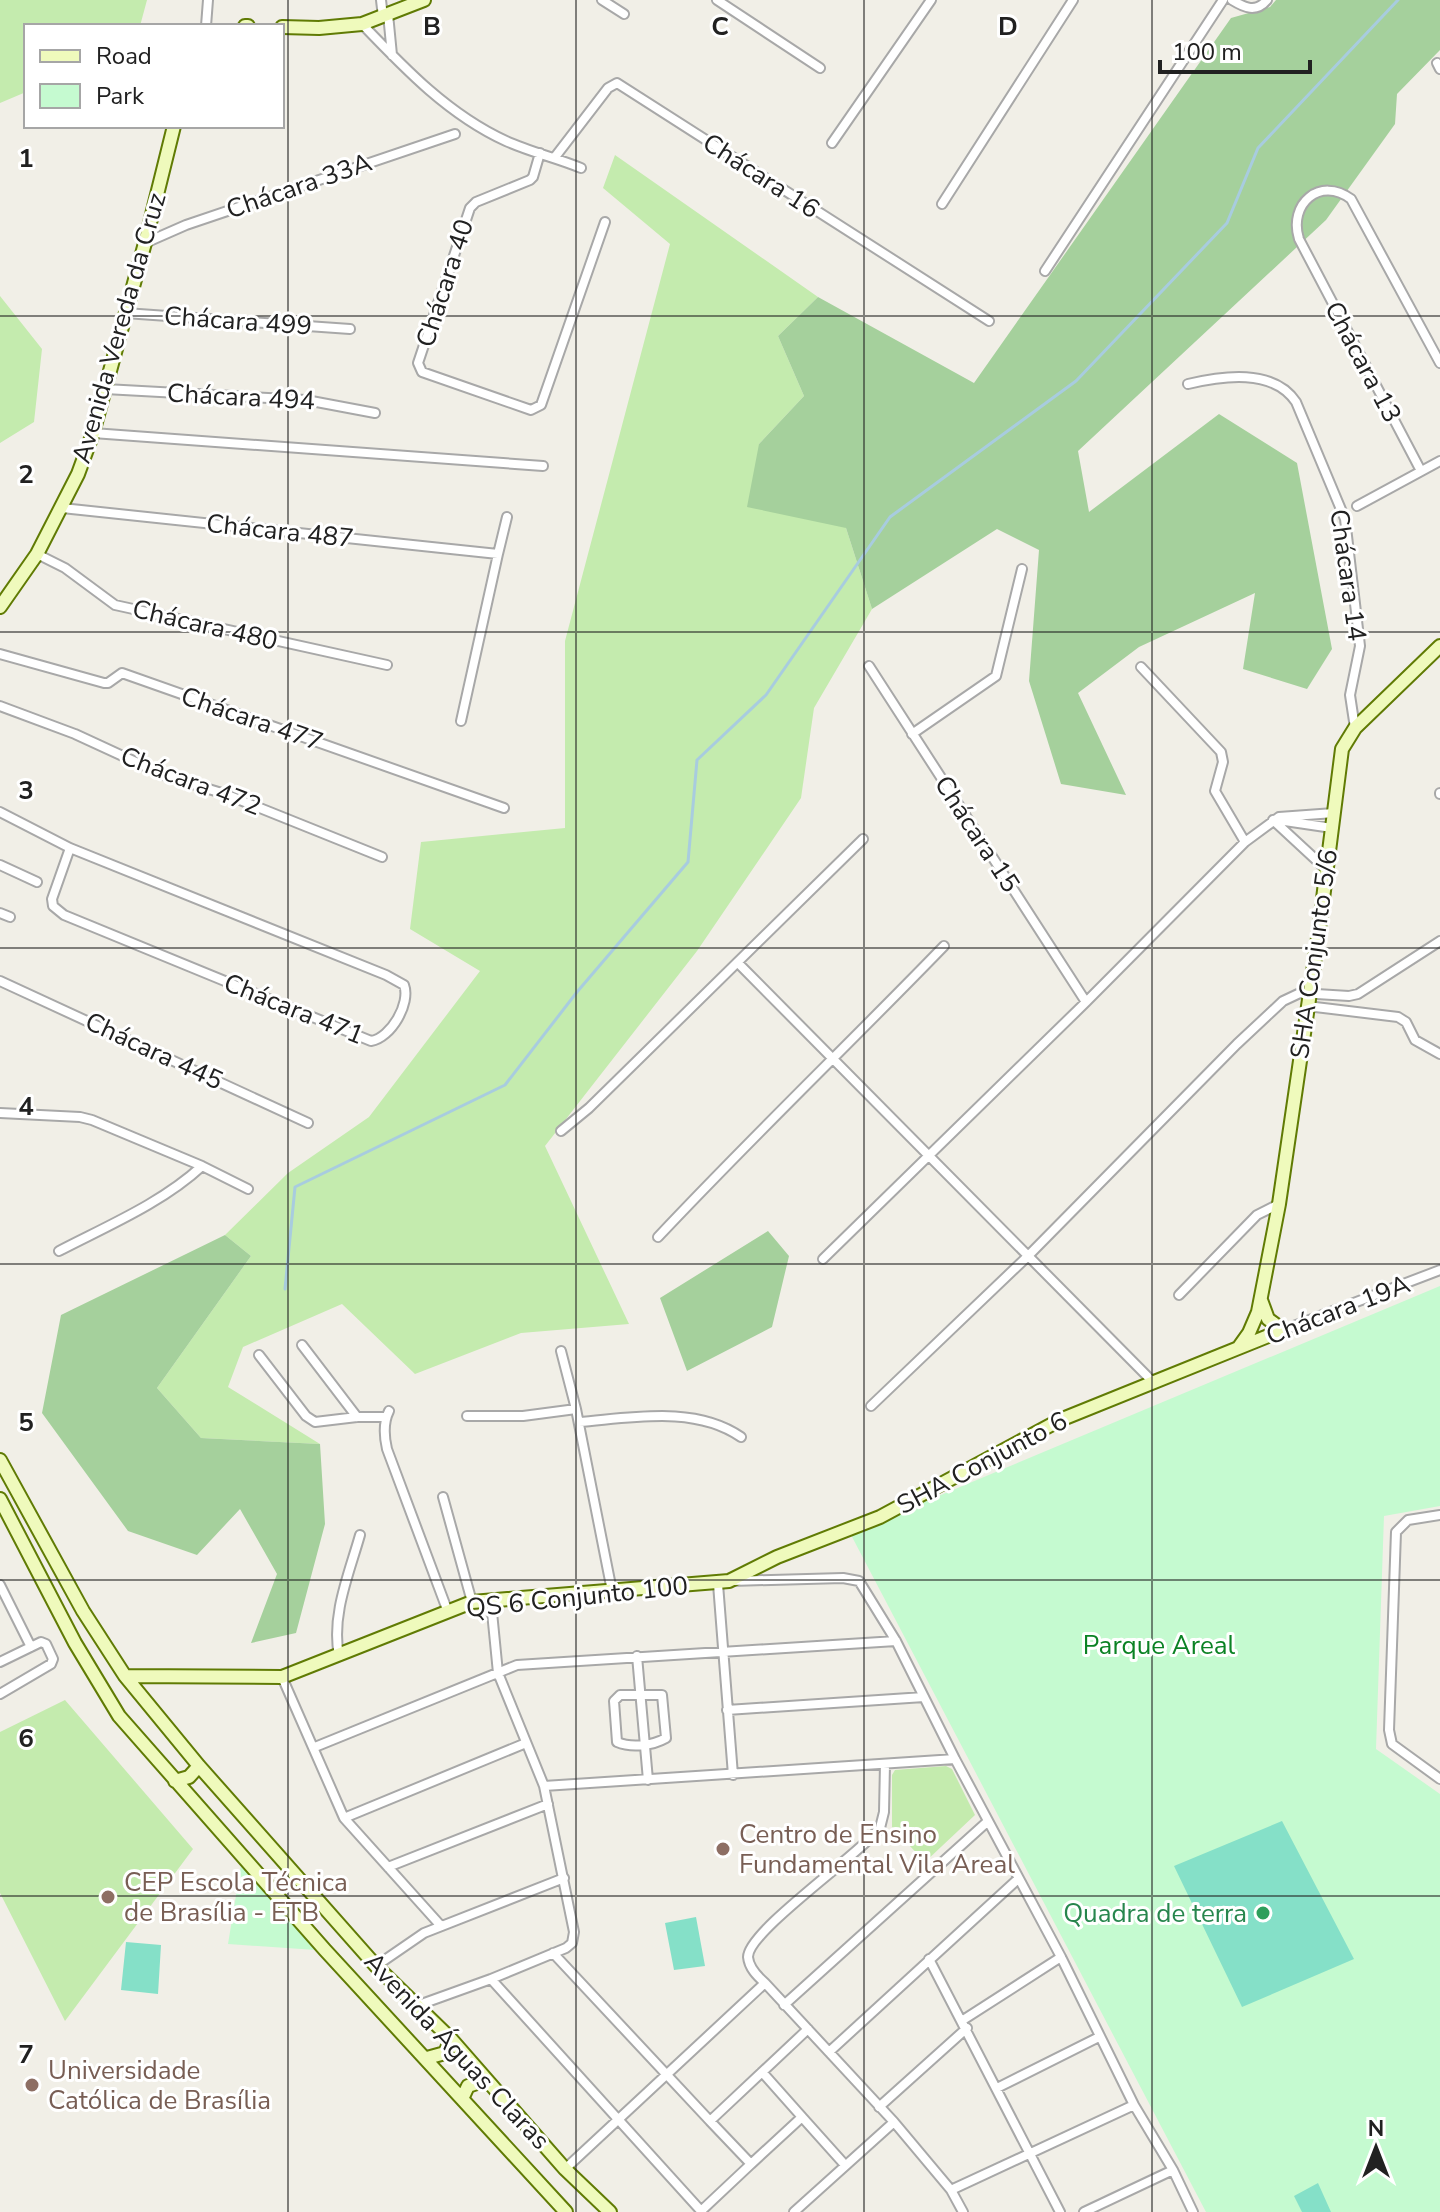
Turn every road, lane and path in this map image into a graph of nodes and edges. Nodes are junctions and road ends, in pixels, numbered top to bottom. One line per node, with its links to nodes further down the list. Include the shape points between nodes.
1 (208, 0): 13 (street)
2 (381, 0): 12 (street)
3 (424, 0): 12 (street)
4 (602, 0): 11 (street)
5 (931, 0): 20 (street)
6 (1073, 0): 24 (street)
7 (1223, 0): 27 (street)
8 (1232, 0): 9 (street, via 1252,9)
9 (1267, 0)
10 (721, 1): 17 (street)
11 (624, 14)
12 (386, 16): 14 (street); 16 (street)
13 (206, 24)
14 (362, 24): 15 (street); 16 (street)
15 (284, 27)
16 (392, 56): 21 (street, via 480,128)
17 (820, 68)
18 (174, 128): 26 (street, Avenida Vereda da Cruz)
19 (455, 134): 26 (street, Chácara 33A)
20 (832, 143)
21 (540, 153): 22 (street); 25 (street, Chácara 40, via 530,180 470,208 418,363 422,372 537,409)
22 (555, 157): 23 (street); 29 (street, Chácara 16, via 617,83)
23 (581, 168)
24 (942, 204)
25 (605, 222)
26 (145, 243): 28 (street, Avenida Vereda da Cruz)
27 (1045, 271)
28 (125, 313): 30 (street, Chácara 499); 33 (street, Avenida Vereda da Cruz)
29 (989, 321)
30 (350, 329)
31 (1440, 363): 38 (street, Chácara 13, via 1351,199 1329,191 1304,201 1296,229 1305,253)
32 (1188, 384): 53 (street, Chácara 14, via 1256,378 1286,391 1296,402 1345,519 1360,646 1350,695)
33 (105, 389): 34 (street, Chácara 494, via 325,401); 35 (street, Avenida Vereda da Cruz)
34 (375, 413)
35 (93, 433): 37 (street); 40 (street, Avenida Vereda da Cruz)
36 (1440, 461): 38 (street)
37 (543, 466)
38 (1421, 471): 39 (street)
39 (1357, 506)
40 (62, 508): 42 (street, Avenida Vereda da Cruz); 43 (street, Chácara 487)
41 (507, 517): 43 (street)
42 (37, 554): 45 (street, Avenida Vereda da Cruz); 48 (street, Chácara 480, via 115,605)
43 (498, 554): 52 (street)
44 (1022, 569): 54 (street, via 996,676)
45 (0, 607)
46 (1440, 646): 53 (street, SHA Conjunto 5/6)
47 (0, 654): 55 (street, Chácara 477, via 104,683 122,673)
48 (387, 665)
49 (869, 666): 54 (street, Chácara 15)
50 (1141, 667): 61 (street, via 1221,752 1215,791)
51 (0, 706): 63 (street, Chácara 472, via 166,776)
52 (461, 721)
53 (1355, 728): 57 (street, SHA Conjunto 5/6, via 1342,749)
54 (912, 734): 74 (street, Chácara 15)
55 (504, 808)
56 (0, 812): 62 (street, Chácara 471)
57 (1334, 813): 58 (street); 59 (street, SHA Conjunto 5/6)
58 (1273, 820): 59 (street); 61 (street); 65 (street)
59 (1332, 828): 65 (street, SHA Conjunto 5/6)
60 (863, 839): 71 (street)
61 (1245, 842): 74 (street)
62 (70, 848): 62 (street, Chácara 471, via 386,975 404,985 405,1002 389,1030 371,1041 64,915 52,899)
63 (382, 857)
64 (0, 865): 66 (street)
65 (1327, 870): 73 (street, SHA Conjunto 5/6)
66 (37, 882)
67 (0, 913): 68 (street)
68 (10, 917)
69 (1440, 941): 73 (street, via 1358,994)
70 (944, 946): 76 (street)
71 (738, 963): 76 (street); 79 (street)
72 (0, 981): 78 (street, Chácara 445)
73 (1308, 999): 75 (street, via 1398,1017 1415,1040); 83 (street, SHA Conjunto 5/6); 86 (street, via 1294,995 1267,1016)
74 (1086, 1002): 80 (street)
75 (1440, 1054)
76 (832, 1061): 80 (street); 84 (street)
77 (0, 1113): 81 (street, via 92,1120)
78 (308, 1123)
79 (561, 1131)
80 (928, 1156): 86 (street); 87 (street)
81 (202, 1166): 82 (street); 85 (street, via 134,1213)
82 (248, 1189)
83 (1279, 1204): 89 (street, via 1257,1215); 90 (street, SHA Conjunto 5/6)
84 (658, 1237)
85 (59, 1251)
86 (1028, 1256): 96 (street); 97 (street)
87 (823, 1259)
88 (1440, 1270): 91 (street, Chácara 19A)
89 (1179, 1295)
90 (1261, 1300): 91 (street, via 1268,1319); 93 (street, SHA Conjunto 5/6)
91 (1283, 1330): 93 (street, Chácara 19A)
92 (302, 1345): 100 (street)
93 (1237, 1349): 96 (street, SHA Conjunto 6)
94 (561, 1351): 98 (street)
95 (259, 1355): 100 (street, via 315,1422)
96 (1154, 1383): 108 (street, SHA Conjunto 6, via 1060,1420 880,1517)
97 (871, 1406)
98 (576, 1409): 99 (street); 101 (street)
99 (467, 1416)
100 (357, 1417): 113 (street, via 388,1414 387,1449)
101 (579, 1422): 102 (street, via 681,1417 714,1422); 110 (street)
102 (741, 1437)
103 (0, 1460): 114 (street, Avenida Águas Claras)
104 (443, 1497): 111 (street)
105 (0, 1500): 116 (street, Avenida Águas Claras)
106 (1440, 1515): 138 (street, via 1408,1520 1396,1532 1389,1730 1392,1744)
107 (360, 1535): 119 (street, via 340,1606)
108 (724, 1583): 110 (street, QS 6 Conjunto 100); 115 (street, via 855,1579); 118 (street)
109 (0, 1585): 117 (street)
110 (612, 1591): 112 (street, QS 6 Conjunto 100)
111 (472, 1602): 112 (street, QS 6 Conjunto 100); 113 (street, QS 6 Conjunto 100)
112 (491, 1602): 122 (street)
113 (448, 1612): 119 (street, QS 6 Conjunto 100)
114 (98, 1633): 116 (street); 123 (street, Avenida Águas Claras)
115 (896, 1641): 118 (street); 129 (street)
116 (75, 1643): 140 (street, Avenida Águas Claras, via 119,1716)
117 (31, 1647): 121 (street); 127 (street, via 45,1643 52,1662)
118 (724, 1650): 120 (street); 130 (street)
119 (339, 1656): 125 (street, QS 6 Conjunto 100)
120 (637, 1656): 122 (street, via 517,1665); 128 (street)
121 (0, 1662)
122 (498, 1673): 131 (street); 133 (street)
123 (125, 1676): 124 (street, QS 6 Conjunto 100); 126 (street, Avenida Águas Claras)
124 (149, 1677): 125 (street, QS 6 Conjunto 100); 126 (street)
125 (282, 1677): 133 (street)
126 (137, 1690): 136 (street, Avenida Águas Claras)
127 (0, 1694)
128 (639, 1695): 132 (street); 132 (street, via 659,1694 664,1702 666,1738); 132 (street, via 615,1698 616,1737 621,1745)
129 (924, 1697): 130 (street); 134 (street)
130 (727, 1710): 137 (street)
131 (526, 1743): 141 (street); 143 (street)
132 (644, 1745): 139 (street)
133 (315, 1747): 143 (street)
134 (955, 1759): 135 (street); 144 (street)
135 (885, 1764): 137 (street); 154 (street, via 880,1828 750,1948 749,1961)
136 (199, 1766): 140 (street, via 189,1777); 152 (street, Avenida Águas Claras)
137 (733, 1775): 139 (street)
138 (1440, 1779)
139 (648, 1780): 141 (street)
140 (175, 1781): 162 (street, Avenida Águas Claras)
141 (544, 1786): 142 (street)
142 (548, 1804): 145 (street); 146 (street)
143 (344, 1818): 145 (street)
144 (987, 1822): 147 (street); 155 (street)
145 (388, 1867): 148 (street)
146 (564, 1878): 148 (street); 149 (street, via 574,1937 570,1946)
147 (1018, 1879): 150 (street); 151 (street)
148 (441, 1926): 152 (street)
149 (553, 1953): 153 (street); 164 (street)
150 (1061, 1957): 157 (street); 159 (street)
151 (929, 1959): 157 (street); 161 (street)
152 (376, 1966): 156 (street, Avenida Águas Claras)
153 (491, 1979): 156 (street); 171 (street)
154 (765, 1983): 155 (street); 164 (street)
155 (784, 2005): 158 (street)
156 (416, 2006): 160 (street, Avenida Águas Claras)
157 (965, 2024): 166 (street); 169 (street)
158 (808, 2029): 161 (street); 163 (street)
159 (1099, 2037): 166 (street); 168 (street)
160 (451, 2039): 162 (street, via 445,2053); 165 (street, Avenida Águas Claras)
161 (829, 2052): 169 (street)
162 (427, 2058): 167 (street, Avenida Águas Claras)
163 (762, 2072): 170 (street); 172 (street)
164 (666, 2076): 171 (street); 172 (street)
165 (486, 2080): 167 (street, via 468,2086); 177 (street, Avenida Águas Claras)
166 (997, 2088): 174 (street)
167 (462, 2099): 180 (street, Avenida Águas Claras)
168 (1134, 2105): 174 (street); 178 (street)
169 (879, 2107): 173 (street)
170 (802, 2117): 175 (street); 176 (street)
171 (620, 2120): 177 (street); 182 (street)
172 (710, 2121): 175 (street)
173 (894, 2122): 176 (street); 179 (street)
174 (1029, 2152): 179 (street); 185 (street)
175 (751, 2164): 182 (street)
176 (845, 2165): 183 (street)
177 (565, 2169): 181 (street, Avenida Águas Claras)
178 (1173, 2170): 186 (street); 187 (street)
179 (951, 2190): 184 (street)
180 (566, 2212)
181 (610, 2212)
182 (701, 2212)
183 (794, 2212)
184 (963, 2212)
185 (1060, 2212)
186 (1084, 2212)
187 (1193, 2212)

